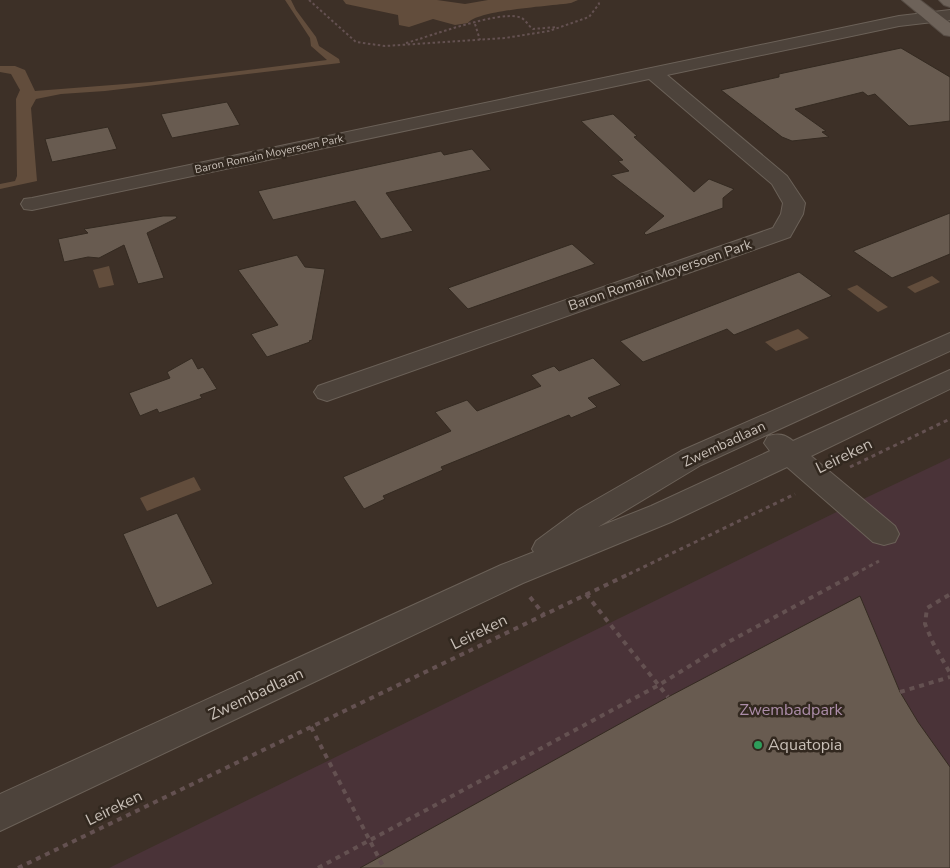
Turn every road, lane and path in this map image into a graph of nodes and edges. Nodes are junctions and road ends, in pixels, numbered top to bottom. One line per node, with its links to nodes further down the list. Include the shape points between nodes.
1 (309, 0): 9 (path, via 356,42)
2 (598, 0): 6 (path, via 599,4 589,16)
3 (910, 0): 4 (main road)
4 (941, 16): 7 (main road); 10 (street, Baron Romain Moyersoen Park, via 899,21)
5 (475, 24): 6 (path, via 518,16 533,29); 8 (path); 9 (path)
6 (560, 27): 8 (path, via 549,32)
7 (950, 31)
8 (480, 40): 9 (path)
9 (396, 46)
10 (653, 73): 11 (street, Baron Romain Moyersoen Park); 15 (street, Baron Romain Moyersoen Park, via 780,180 794,203 782,232)
11 (32, 204)
12 (950, 341): 13 (street, Zwembadlaan)
13 (908, 360): 17 (street, via 904,374 771,436); 20 (street, Zwembadlaan, via 691,458 589,518)
14 (950, 379): 17 (street, Zwembadlaan)
15 (327, 392)
16 (950, 419): 18 (path, Leireken)
17 (790, 454): 18 (street); 20 (street, Zwembadlaan, via 661,514)
18 (822, 481): 19 (street); 21 (path, Leireken)
19 (884, 546): 25 (path)
20 (512, 574): 29 (street, Zwembadlaan)
21 (586, 594): 25 (path); 28 (path, Leireken)
22 (949, 595): 23 (path, via 927,608 925,624)
23 (950, 673)
24 (950, 677): 26 (path)
25 (659, 686): 27 (path); 30 (path)
26 (900, 692)
27 (668, 697)
28 (311, 727): 30 (path); 31 (path, Leireken)
29 (0, 813)
30 (370, 839): 32 (path); 33 (path)
31 (18, 868)
32 (318, 868)
33 (384, 868)

